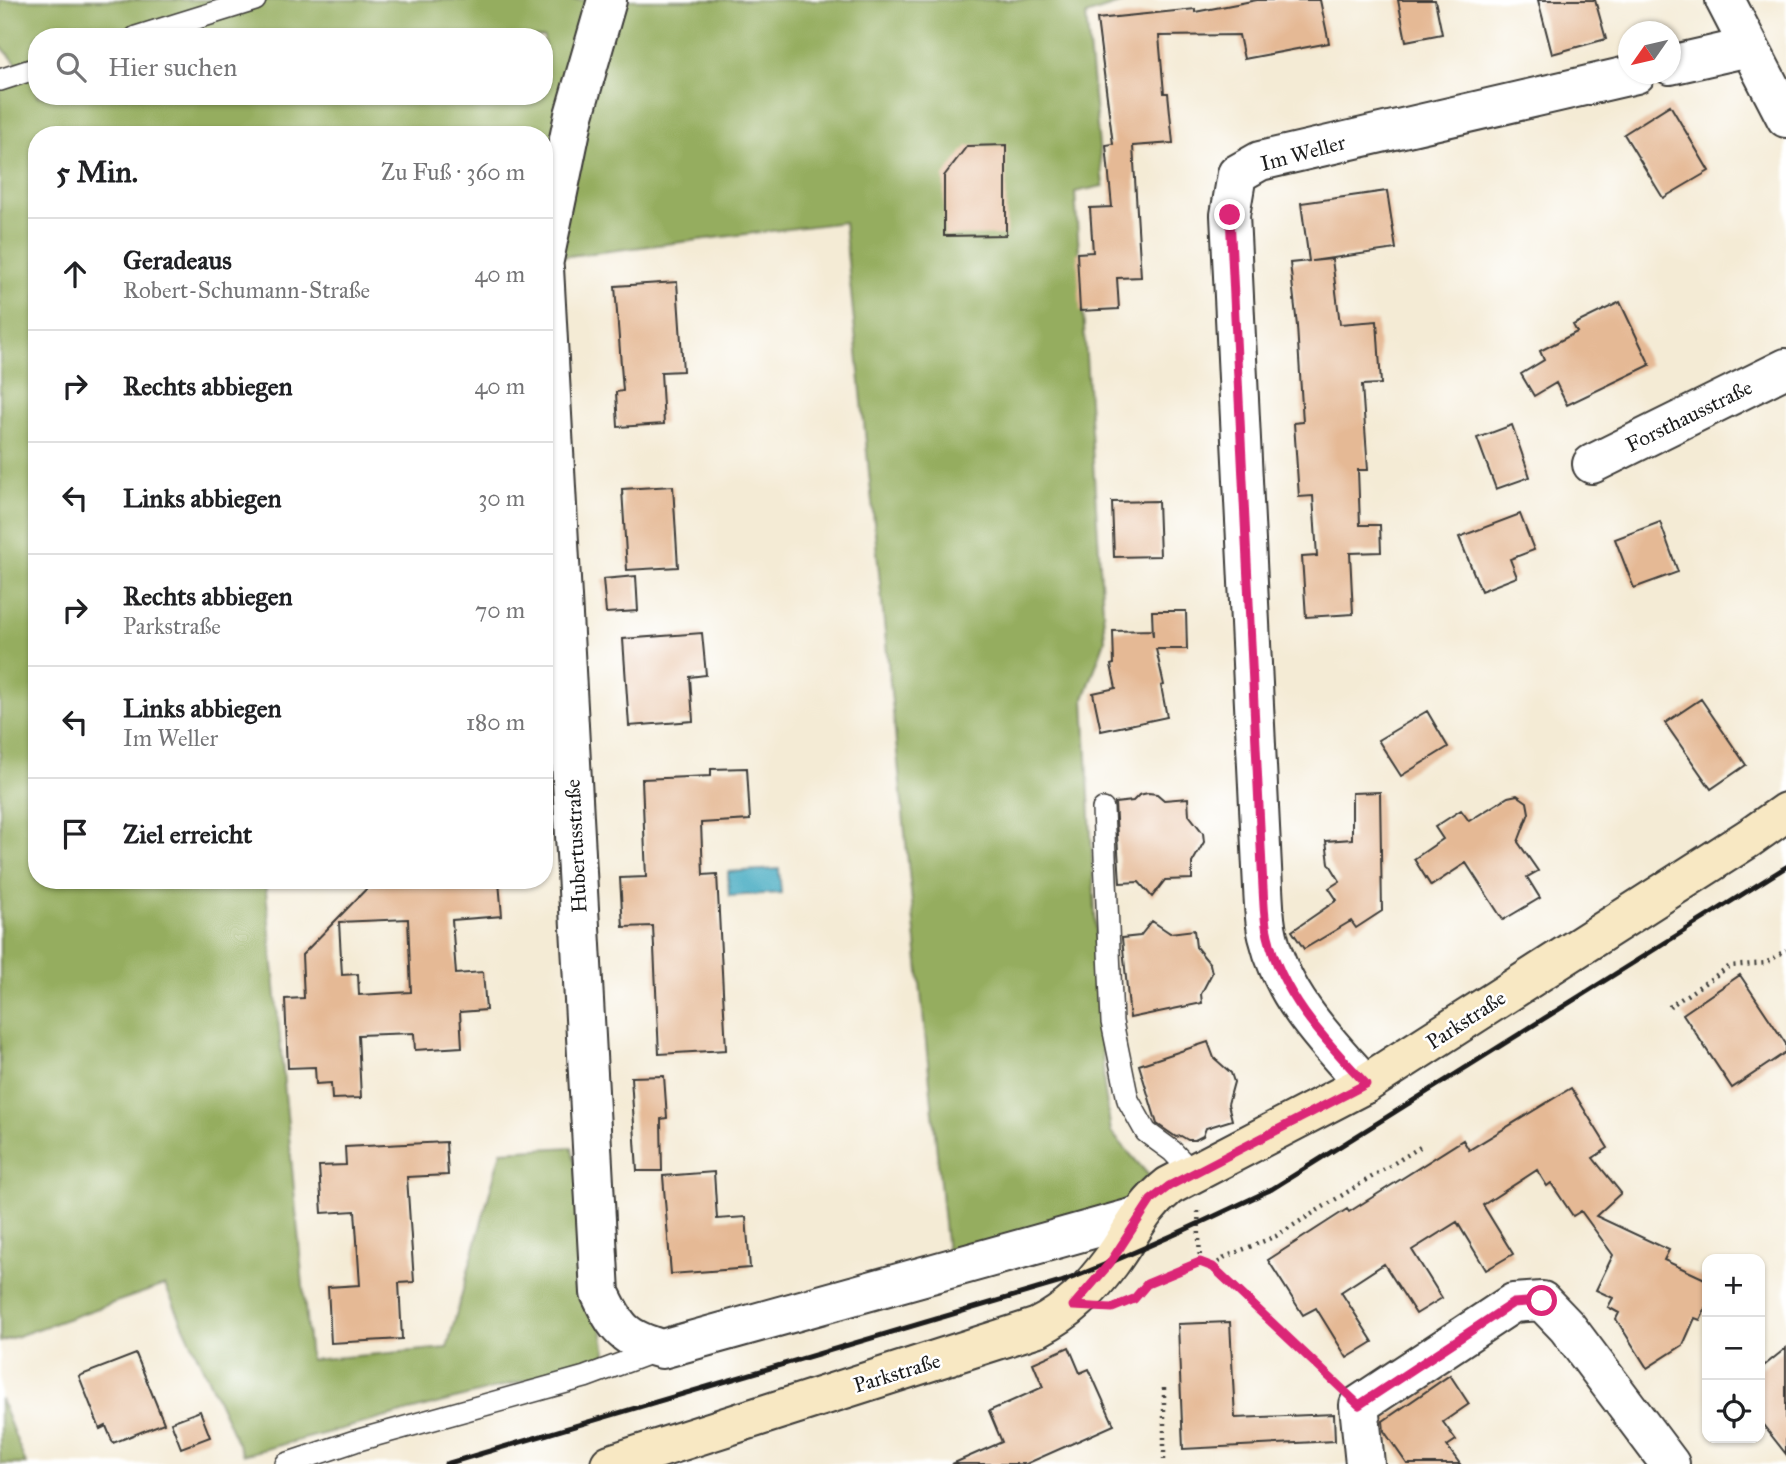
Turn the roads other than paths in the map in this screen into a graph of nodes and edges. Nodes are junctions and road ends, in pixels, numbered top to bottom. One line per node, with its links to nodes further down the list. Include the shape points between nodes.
1 (255, 0): 4 (lane)
2 (607, 0): 11 (street, via 574,115)
3 (1725, 0): 5 (street)
4 (165, 28)
5 (1749, 47): 6 (street); 10 (street)
6 (1681, 63)
7 (28, 71): 9 (lane)
8 (1618, 78): 17 (street, Im Weller, via 1260,161 1237,174 1230,228 1268,936 1283,977 1312,1026)
9 (0, 80)
10 (1786, 118)
11 (553, 216)
12 (1786, 369): 14 (street, Forsthausstraße)
13 (553, 433): 20 (street, Hubertusstraße, via 600,1293 614,1322 635,1341)
14 (1592, 464)
15 (1103, 809): 18 (lane, via 1112,1022 1128,1100 1146,1132)
16 (1786, 812): 17 (street, Parkstraße)
17 (1366, 1084): 18 (street, Parkstraße)
18 (1194, 1174): 19 (street, Parkstraße, via 1169,1186)
19 (1139, 1216): 20 (street); 22 (street, Parkstraße, via 1110,1263 1073,1306 1027,1331)
20 (662, 1349): 21 (lane, via 586,1377)
21 (286, 1464)
22 (610, 1464)
23 (1365, 1464): 24 (street, via 1359,1405 1513,1303 1542,1301 1567,1327)
24 (1670, 1464)

